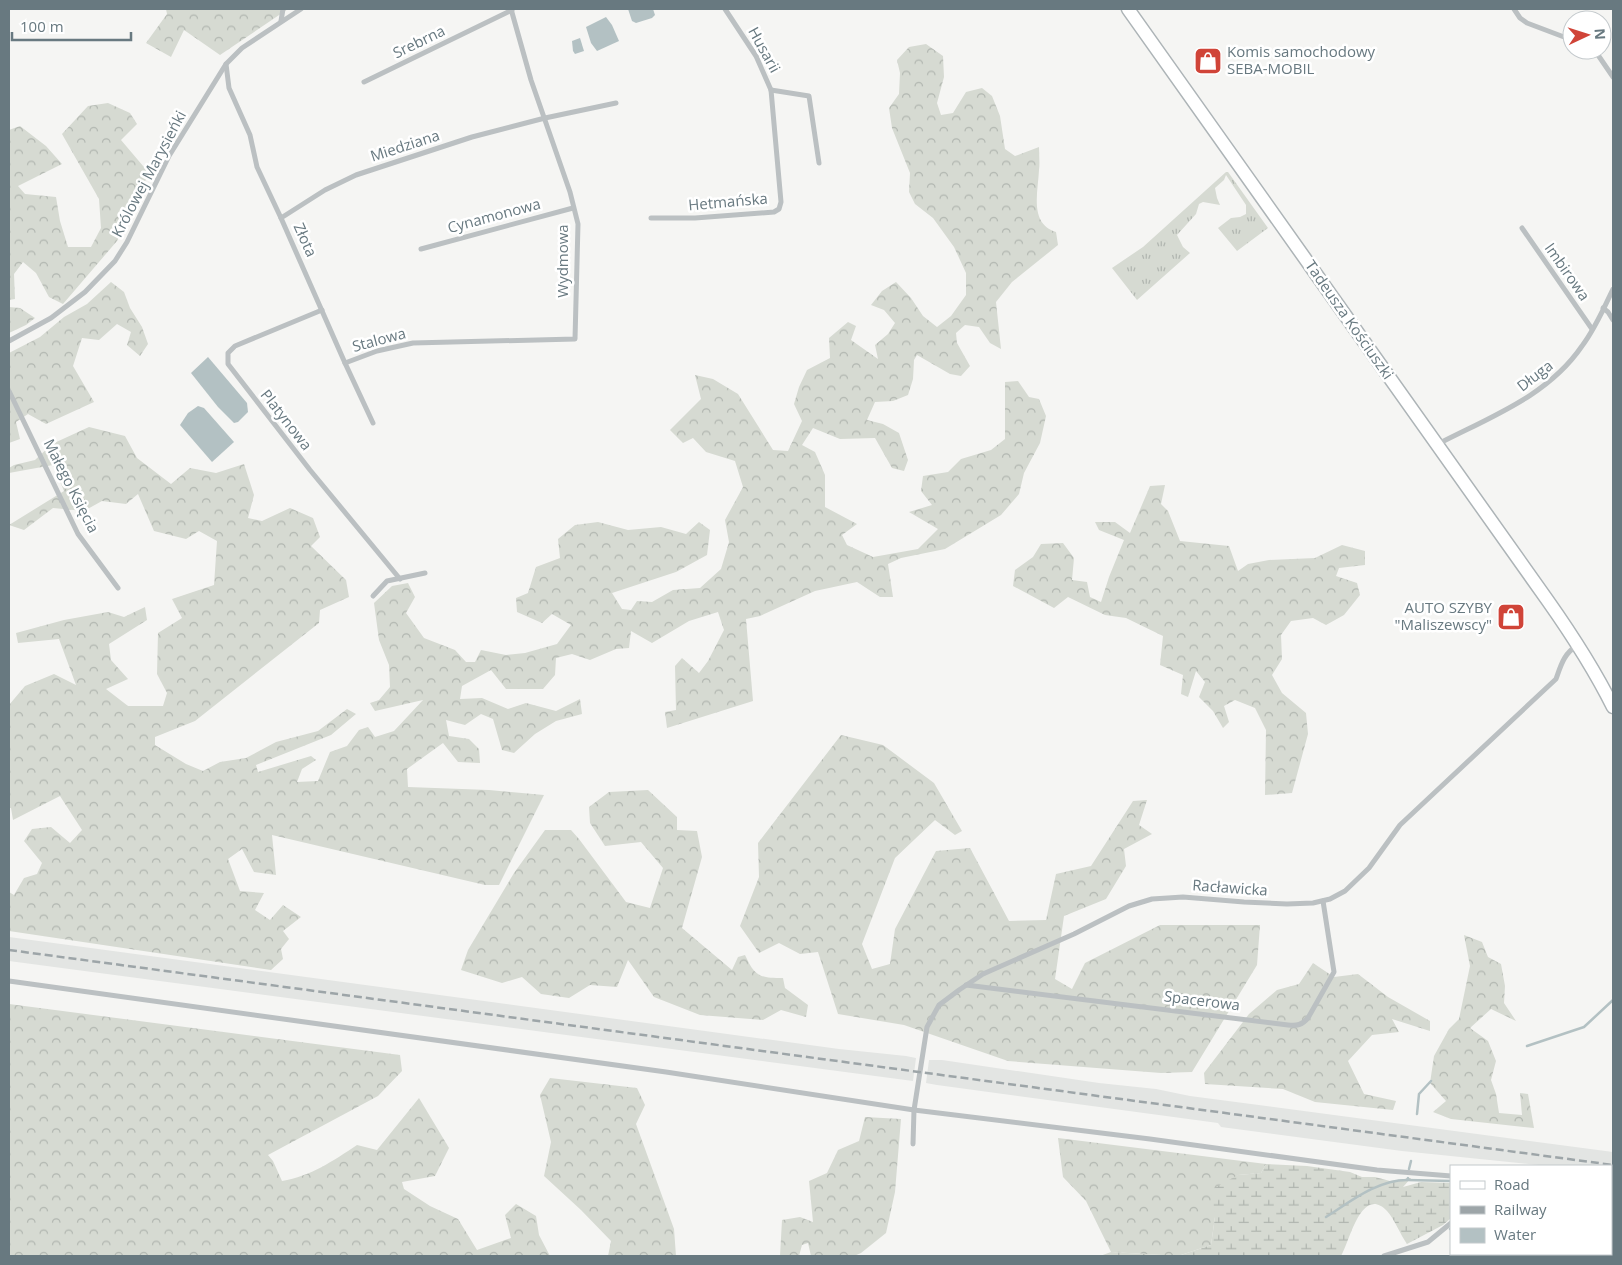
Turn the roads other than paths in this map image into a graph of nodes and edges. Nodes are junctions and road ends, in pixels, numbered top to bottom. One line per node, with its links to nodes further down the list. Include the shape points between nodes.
1 (283, 9): 7 (street)
2 (301, 9): 7 (street, Królowej Marysieńki)
3 (725, 9): 13 (street, Husarii, via 756,56)
4 (1128, 9): 32 (main road, Tadeusza Kościuszki)
5 (1514, 9): 8 (street, via 1527,23)
6 (512, 10): 12 (street, Srebrna); 15 (street, Wydmowa)
7 (281, 22): 10 (street, Królowej Marysieńki, via 242,48)
8 (1562, 36)
9 (1602, 60): 11 (street)
10 (226, 64): 18 (street, Złota, via 229,88 250,136 257,167); 27 (street, Królowej Marysieńki, via 169,156 115,261 85,292 51,318)
11 (1613, 76)
12 (364, 82)
13 (771, 90): 16 (street, Husarii, via 809,96); 19 (street, Hetmańska, via 781,202 778,209 774,212 695,218)
14 (616, 103): 15 (street, Miedziana)
15 (544, 118): 17 (street, Wydmowa); 18 (street, Miedziana, via 472,137 356,175)
16 (819, 163)
17 (573, 208): 21 (street, Cynamonowa); 28 (street, Wydmowa, via 578,224 574,339)
18 (281, 218): 24 (street, Złota)
19 (651, 218)
20 (1522, 228): 26 (street, Imbirowa)
21 (421, 249)
22 (1613, 289): 23 (street, Długa)
23 (1603, 308): 25 (street); 26 (street, Długa)
24 (322, 310): 29 (street, Złota); 34 (street, Platynowa, via 235,346 228,353 228,364)
25 (1613, 320)
26 (1592, 329): 32 (street, Długa, via 1557,376 1525,400)
27 (9, 341)
28 (451, 343): 29 (street, Stalowa, via 413,343)
29 (345, 363): 31 (street, Złota)
30 (9, 391): 35 (street, Małego Księcia, via 78,534)
31 (373, 422)
32 (1437, 444): 37 (main road, Tadeusza Kościuszki)
33 (426, 573): 34 (street)
34 (400, 579): 36 (street, via 388,581)
35 (118, 588)
36 (373, 596)
37 (1578, 644): 38 (main road, Tadeusza Kościuszki); 39 (street, Racławicka, via 1565,655 1556,679 1400,825 1369,868 1345,891)
38 (1611, 700)
39 (1323, 901): 41 (street, Racławicka, via 1287,904 1183,897 1152,899 1129,906); 41 (street, Spacerowa, via 1334,972 1308,1018 1300,1025)
40 (9, 981): 42 (street, via 666,1072)
41 (966, 985): 42 (street, Racławicka, via 939,1005 927,1027)
42 (914, 1110): 43 (street, Racławicka); 44 (street, via 1377,1170)
43 (913, 1144)
44 (1450, 1176)
45 (1450, 1224): 46 (street, via 1428,1242)
46 (1384, 1256)

